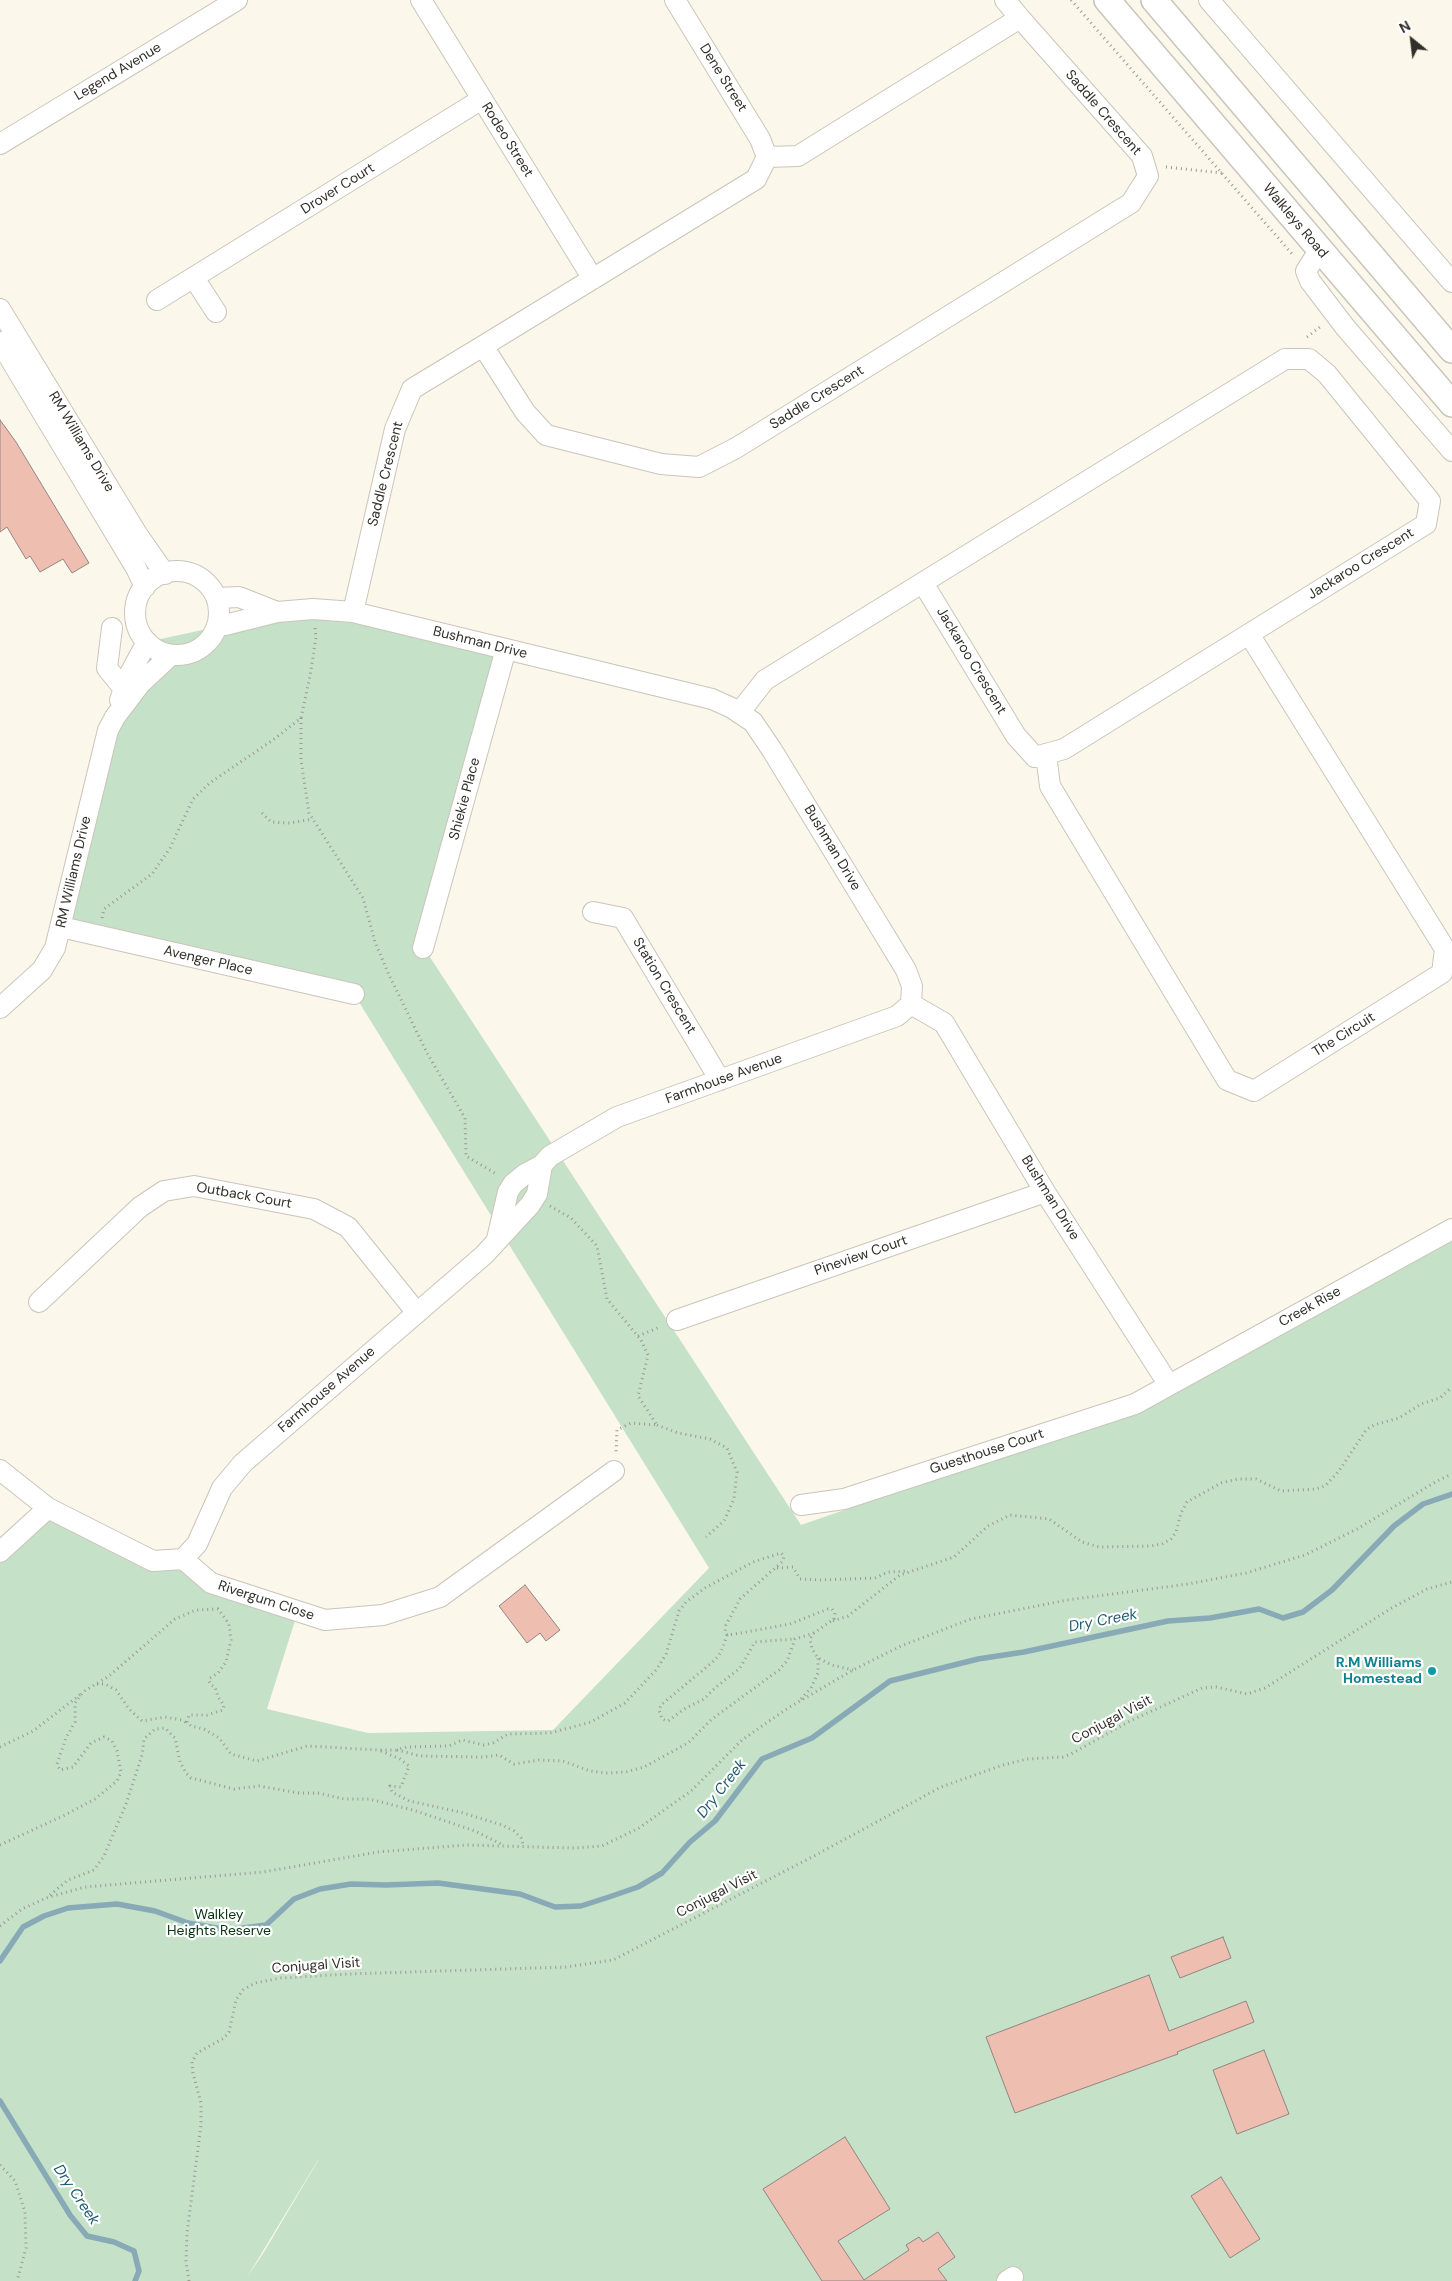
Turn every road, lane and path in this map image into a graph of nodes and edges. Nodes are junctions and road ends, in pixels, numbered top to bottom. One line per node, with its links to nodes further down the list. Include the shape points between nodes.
1 (237, 0): 13 (street, Legend Avenue)
2 (421, 0): 12 (street, Rodeo Street)
3 (675, 0): 14 (street, Dene Street, via 760,138)
4 (1005, 0): 10 (street, Saddle Crescent)
5 (1071, 0): 16 (path)
6 (1107, 0): 11 (main road, Walkleys Road)
7 (1117, 0): 11 (street, Walkleys Road)
8 (1154, 0): 27 (main road)
9 (1209, 0): 21 (street)
10 (1020, 18): 14 (street, via 798,156); 26 (street, Saddle Crescent, via 1142,156 1148,176 1131,203 736,448 699,466 670,465 546,435 525,412)
11 (1139, 37): 17 (main road, Walkleys Road)
12 (482, 99): 19 (street, Drover Court); 20 (street, Rodeo Street)
13 (0, 144)
14 (767, 157): 20 (street, Saddle Crescent, via 756,179)
15 (1165, 167): 16 (path)
16 (1222, 173): 18 (path)
17 (1320, 249): 18 (street); 28 (main road, Walkleys Road)
18 (1306, 271): 29 (street, via 1345,327)
19 (194, 278): 22 (street, Drover Court); 24 (street)
20 (593, 279): 26 (street, Saddle Crescent)
21 (1452, 282)
22 (157, 300)
23 (0, 309): 30 (street, RM Williams Drive, via 137,534)
24 (216, 312)
25 (0, 342): 32 (street, RM Williams Drive)
26 (483, 346): 36 (street, Saddle Crescent, via 412,389 395,429)
27 (1452, 350)
28 (1452, 404)
29 (1452, 451)
30 (165, 574): 32 (street); 33 (street, via 181,572 199,578 210,586)
31 (923, 582): 39 (street, Jackaroo Crescent, via 1285,359 1309,359 1327,374 1430,501 1426,524); 44 (street, Jackaroo Crescent, via 765,680); 47 (street, Jackaroo Crescent, via 1016,736 1035,757)
32 (145, 588): 40 (street, via 136,611 141,634)
33 (217, 598): 35 (street, Bushman Drive, via 238,597); 37 (street)
34 (313, 608): 35 (street, Bushman Drive); 36 (street, Bushman Drive); 46 (path, via 316,637)
35 (277, 612): 37 (street, Bushman Drive)
36 (353, 612): 41 (street, Bushman Drive)
37 (218, 625): 42 (street, via 207,643 198,650)
38 (112, 628): 43 (street, via 107,668)
39 (1249, 634): 47 (street, Jackaroo Crescent, via 1064,749); 47 (street, The Circuit, via 1445,949 1442,973 1254,1092 1227,1080 1050,786)
40 (147, 642): 42 (street, via 153,648); 43 (street, RM Williams Drive)
41 (506, 649): 44 (street, Bushman Drive, via 712,699); 53 (street, Shiekie Place)
42 (171, 654): 45 (street, RM Williams Drive, via 140,684)
43 (123, 688): 45 (street, RM Williams Drive)
44 (739, 713): 55 (street, Bushman Drive, via 753,722 772,750 906,970 912,986)
45 (115, 717): 51 (street, RM Williams Drive, via 106,738)
46 (301, 718): 49 (path, via 301,760); 52 (path, via 192,799 170,848 152,874 104,909)
47 (1046, 754)
48 (262, 812): 49 (path, via 270,822 290,823)
49 (313, 818): 59 (path, via 363,898 375,942 389,975 427,1053 465,1118 466,1156)
50 (593, 912): 57 (street, Station Crescent, via 623,918)
51 (62, 927): 52 (street, Avenger Place); 56 (street, RM Williams Drive, via 55,948 42,970)
52 (97, 936): 54 (street, Avenger Place)
53 (424, 948)
54 (354, 994)
55 (911, 1004): 57 (street, Farmhouse Avenue, via 897,1016); 60 (street, Bushman Drive, via 944,1023)
56 (0, 1008)
57 (720, 1080): 58 (street, Farmhouse Avenue, via 617,1117 550,1156)
58 (542, 1165): 59 (street, Farmhouse Avenue); 61 (street, Farmhouse Avenue)
59 (513, 1184): 63 (street, via 508,1192)
60 (1045, 1192): 66 (street, Pineview Court); 68 (street, Bushman Drive)
61 (535, 1197): 63 (street, Farmhouse Avenue); 67 (path, via 571,1218 597,1246 607,1299)
62 (1452, 1229): 68 (street, Creek Rise)
63 (497, 1241): 65 (street, Farmhouse Avenue)
64 (39, 1302): 65 (street, Outback Court, via 140,1207 164,1191 194,1186 314,1209 348,1227)
65 (416, 1313): 78 (street, Farmhouse Avenue, via 243,1462 222,1488 197,1544)
66 (677, 1320): 67 (path)
67 (638, 1336): 70 (path, via 648,1355 638,1396)
68 (1169, 1385): 74 (street, Guesthouse Court, via 1136,1404 844,1499)
69 (1452, 1387): 80 (path, via 1440,1398 1366,1430 1325,1486 1281,1491 1256,1479 1221,1483 1187,1502 1176,1532 1162,1544 1099,1547 1082,1542 1049,1519 1010,1516 988,1526 954,1557)
70 (658, 1425): 72 (path, via 631,1423 617,1430); 76 (path, via 678,1433 710,1438 727,1448 737,1472 734,1499 724,1521)
71 (0, 1470): 75 (street)
72 (614, 1471): 78 (street, Rivergum Close, via 440,1597 383,1615 325,1620 211,1583)
73 (1452, 1474): 87 (path, via 1357,1529 1296,1557 1246,1573 1067,1600 971,1619 901,1646)
74 (801, 1505)
75 (48, 1508): 77 (street); 78 (street, via 153,1561)
76 (706, 1538)
77 (0, 1552)
78 (183, 1559)
79 (772, 1570): 80 (path, via 781,1566 793,1567 800,1579 844,1580); 84 (path, via 740,1598 726,1625); 94 (path, via 783,1561 781,1553 753,1562 686,1602 679,1611 666,1654 657,1669 626,1703 591,1722 550,1733 508,1734 484,1745 462,1740 450,1746)
80 (910, 1571): 82 (path, via 900,1575 848,1616)
81 (1452, 1582): 102 (path, Conjugal Visit, via 1427,1589 1390,1609 1265,1688 1247,1694 1216,1687 1202,1688 1130,1721 1071,1754 1026,1759 941,1787 613,1960 566,1967 367,1973 281,1978 254,1983 236,2000 229,2032 197,2053 192,2062 201,2103 201,2124 187,2233)
82 (830, 1622): 83 (path); 84 (path, via 835,1613 832,1609 790,1624)
83 (814, 1633): 85 (path); 86 (path, via 810,1639)
84 (727, 1635): 85 (path, via 715,1660 661,1705 662,1719 668,1721 704,1699 740,1668 755,1642)
85 (796, 1639): 94 (path, via 787,1661 779,1670 712,1719 688,1743 644,1767 626,1772 590,1771 563,1761 514,1764 499,1755 420,1756)
86 (818, 1658): 87 (path); 90 (path, via 818,1673 811,1688)
87 (853, 1670): 90 (path)
88 (92, 1685): 89 (path); 91 (path, via 111,1686 142,1720 182,1720); 91 (path, via 109,1676 174,1618 196,1610 218,1609 229,1624 230,1651 226,1662 209,1681 224,1705 223,1710 189,1715 186,1718)
89 (83, 1692): 92 (path, via 33,1731); 95 (path, via 76,1703 75,1722 57,1764 60,1770 72,1767 91,1743 104,1737 112,1741 117,1751 121,1772 117,1781 95,1799)
90 (799, 1701): 97 (path, via 742,1740 691,1791 639,1828 602,1846)
91 (190, 1726): 93 (path, via 204,1729 219,1738 231,1754 257,1761 308,1746)
92 (0, 1747)
93 (380, 1750): 94 (path); 97 (path, via 409,1766 401,1787 390,1786 392,1792 409,1801 502,1825 514,1831)
94 (396, 1750)
95 (0, 1845)
96 (504, 1846): 97 (path); 98 (path, via 466,1845 378,1852 263,1872 85,1887); 98 (path, via 474,1831 369,1799 344,1799 259,1786 234,1789 192,1778 180,1762 175,1738 166,1728 155,1729 144,1739 126,1804 104,1856 94,1870 68,1880)
97 (524, 1846)
98 (46, 1898): 99 (path, via 22,1909)
99 (0, 1926)
100 (0, 2165): 101 (path, via 15,2181 25,2212 26,2248)
101 (17, 2281)
102 (189, 2281)

